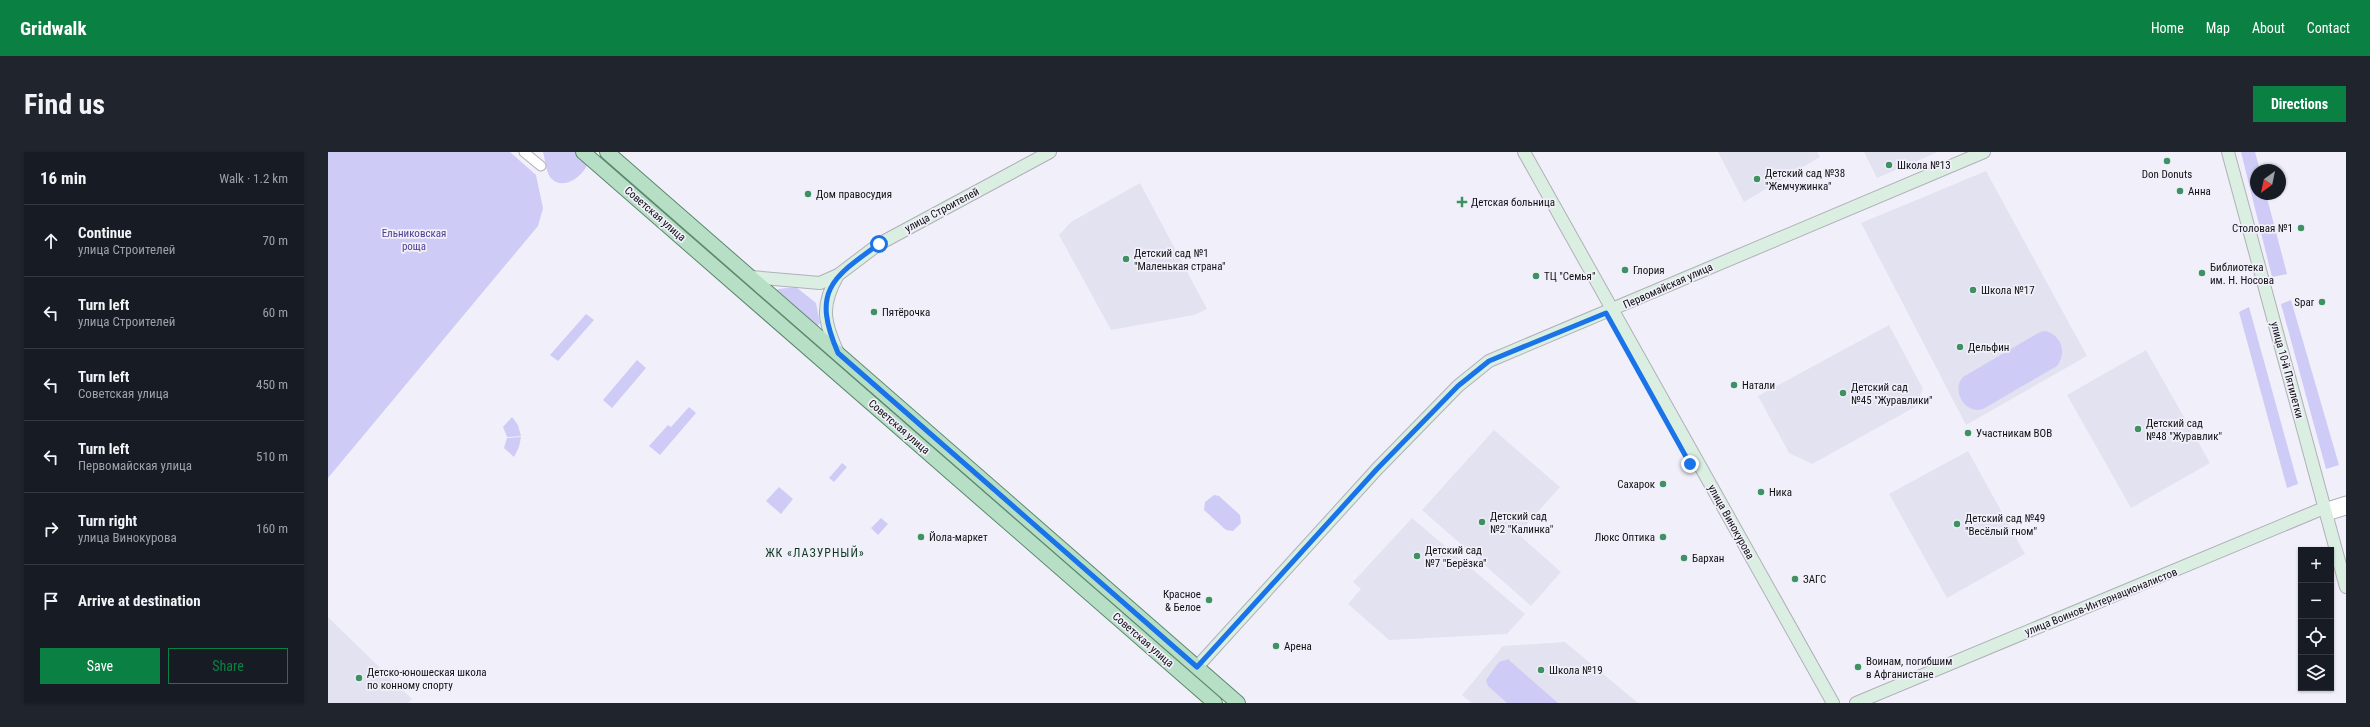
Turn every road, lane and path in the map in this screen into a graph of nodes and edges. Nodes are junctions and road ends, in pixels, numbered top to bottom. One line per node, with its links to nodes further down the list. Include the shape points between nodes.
1 (524, 152): 9 (street)
2 (582, 152): 10 (main road, Советская улица)
3 (1050, 152): 13 (main road, улица Строителей, via 879,244)
4 (1517, 152): 15 (main road, улица Винокурова)
5 (1524, 152): 15 (main road, улица Винокурова)
6 (1984, 152): 15 (main road, Первомайская улица)
7 (2228, 152): 20 (main road, улица 10-й Пятилетки)
8 (610, 153): 10 (main road); 11 (main road, Советская улица)
9 (541, 166)
10 (600, 166): 12 (main road, Советская улица)
11 (680, 215): 12 (main road); 14 (main road, Советская улица)
12 (670, 227): 21 (main road, Советская улица)
13 (838, 275): 14 (main road, улица Строителей, via 812,284); 16 (main road, улица Строителей, via 829,291 825,314 828,330)
14 (751, 277): 16 (main road, Советская улица)
15 (1609, 312): 23 (main road, улица Винокурова); 24 (main road, Первомайская улица, via 1494,359 1467,378 1377,469)
16 (838, 353): 19 (main road, Советская улица)
17 (2346, 501): 20 (street, улица Воинов-Интернационалистов)
18 (2346, 510): 20 (street, улица Воинов-Интернационалистов)
19 (1018, 511): 21 (main road); 24 (main road, Советская улица)
20 (2325, 512): 22 (main road, улица 10-й Пятилетки); 26 (main road, улица Воинов-Интернационалистов, via 2182,569)
21 (1009, 522): 25 (main road, Советская улица)
22 (2346, 587)
23 (1779, 614): 29 (main road, улица Винокурова); 30 (main road, улица Винокурова)
24 (1197, 667): 25 (main road, Первомайская улица); 28 (main road, Советская улица)
25 (1187, 678): 27 (main road, Советская улица)
26 (1924, 678): 31 (main road, улица Воинов-Интернационалистов); 32 (main road, улица Воинов-Интернационалистов)
27 (1215, 703)
28 (1238, 703)
29 (1824, 703)
30 (1833, 703)
31 (1856, 703)
32 (1876, 703)

